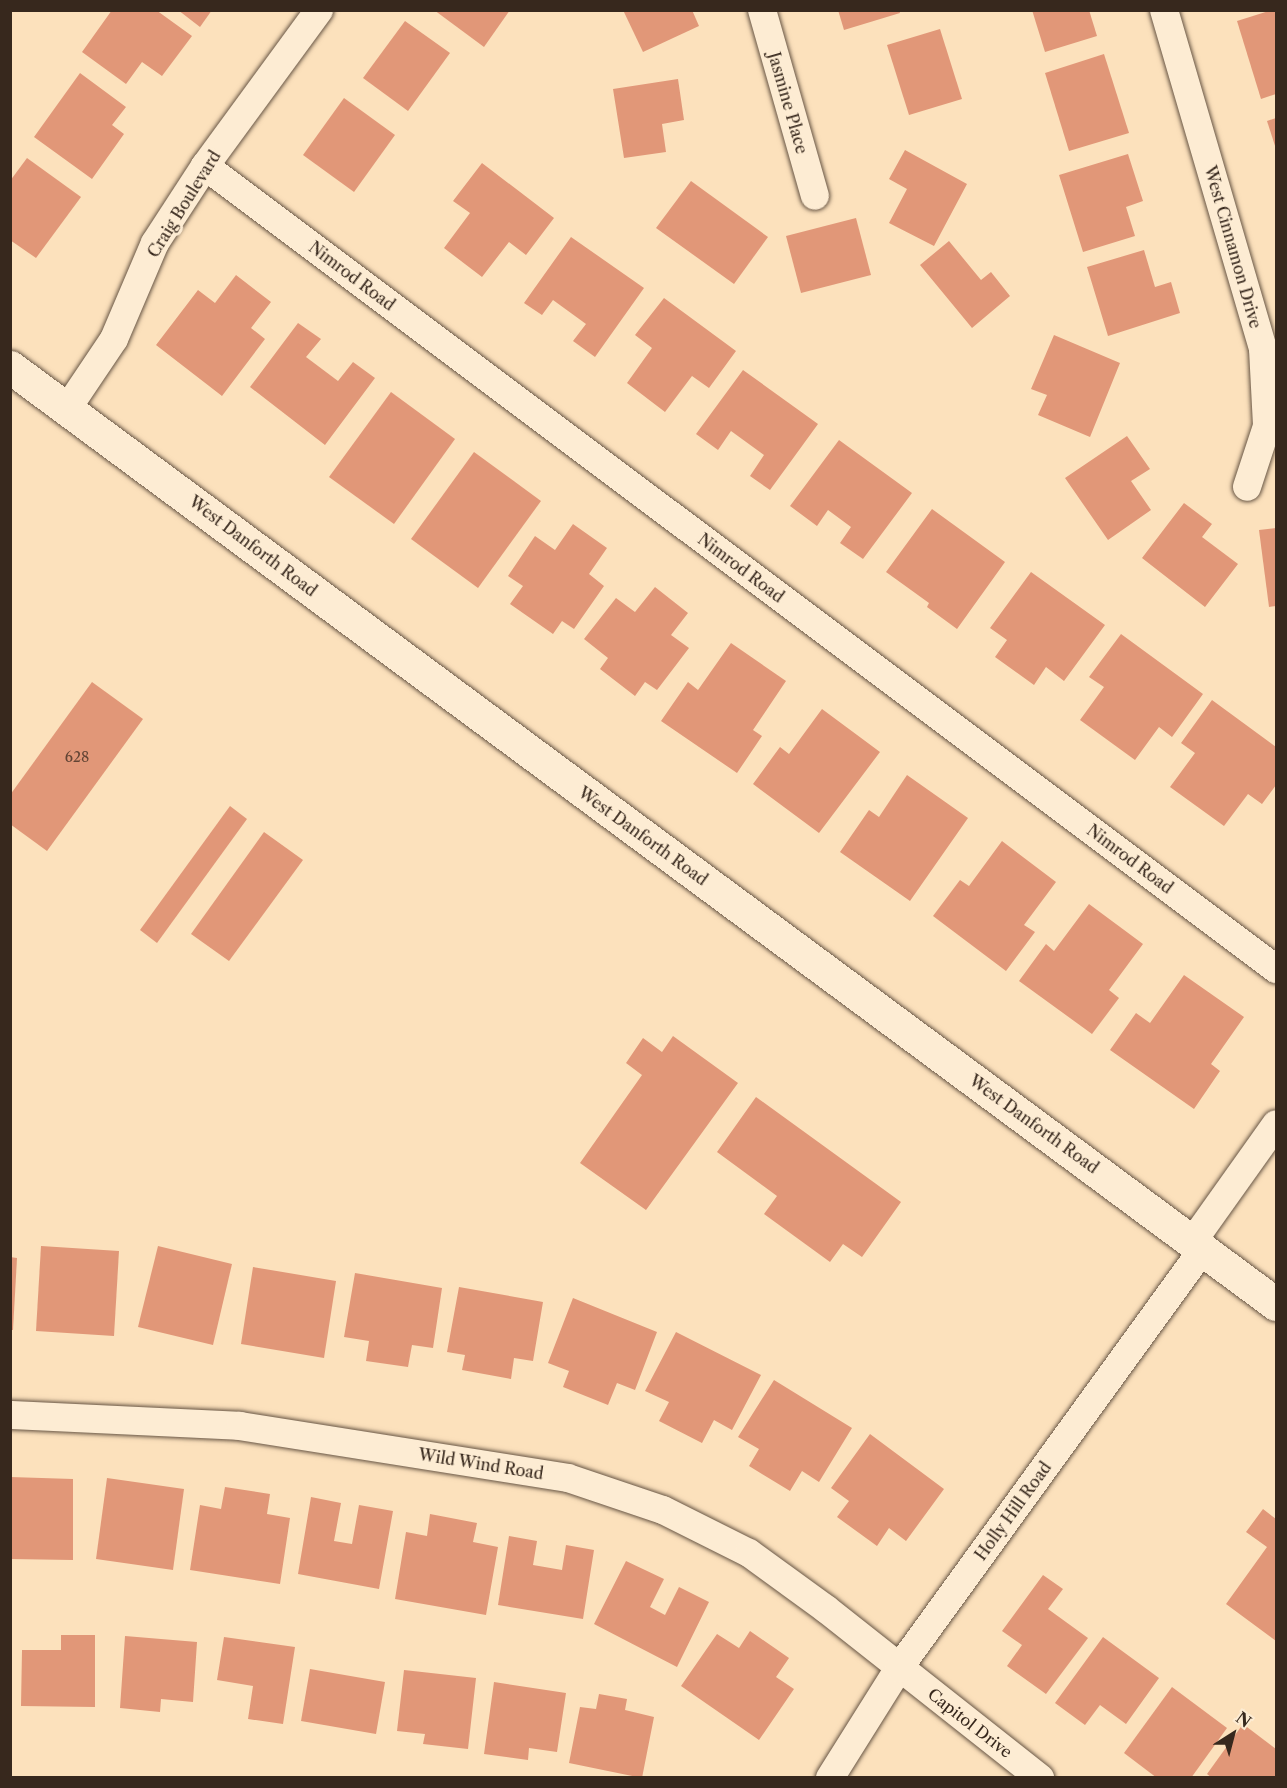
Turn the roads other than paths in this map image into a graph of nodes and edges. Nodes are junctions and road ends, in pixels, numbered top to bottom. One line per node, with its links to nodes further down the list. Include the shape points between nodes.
1 (320, 10): 4 (street, Craig Boulevard)
2 (762, 10): 5 (street, Jasmine Place)
3 (1164, 10): 8 (street, West Cinnamon Drive, via 1263,349 1267,426)
4 (205, 166): 7 (street, Craig Boulevard, via 155,243 114,339); 9 (street, Nimrod Road)
5 (815, 196)
6 (10, 367): 7 (main road, West Danforth Road)
7 (67, 409): 11 (main road, West Danforth Road)
8 (1247, 487)
9 (1276, 969)
10 (1276, 1124): 11 (street, Holly Hill Road)
11 (1198, 1245): 12 (main road, West Danforth Road); 14 (street, Holly Hill Road)
12 (1276, 1304)
13 (10, 1415): 14 (street, Wild Wind Road, via 240,1426 568,1478 663,1510 749,1553)
14 (899, 1668): 15 (street, Holly Hill Road); 16 (street, Capitol Drive)
15 (830, 1778)
16 (1040, 1778)

